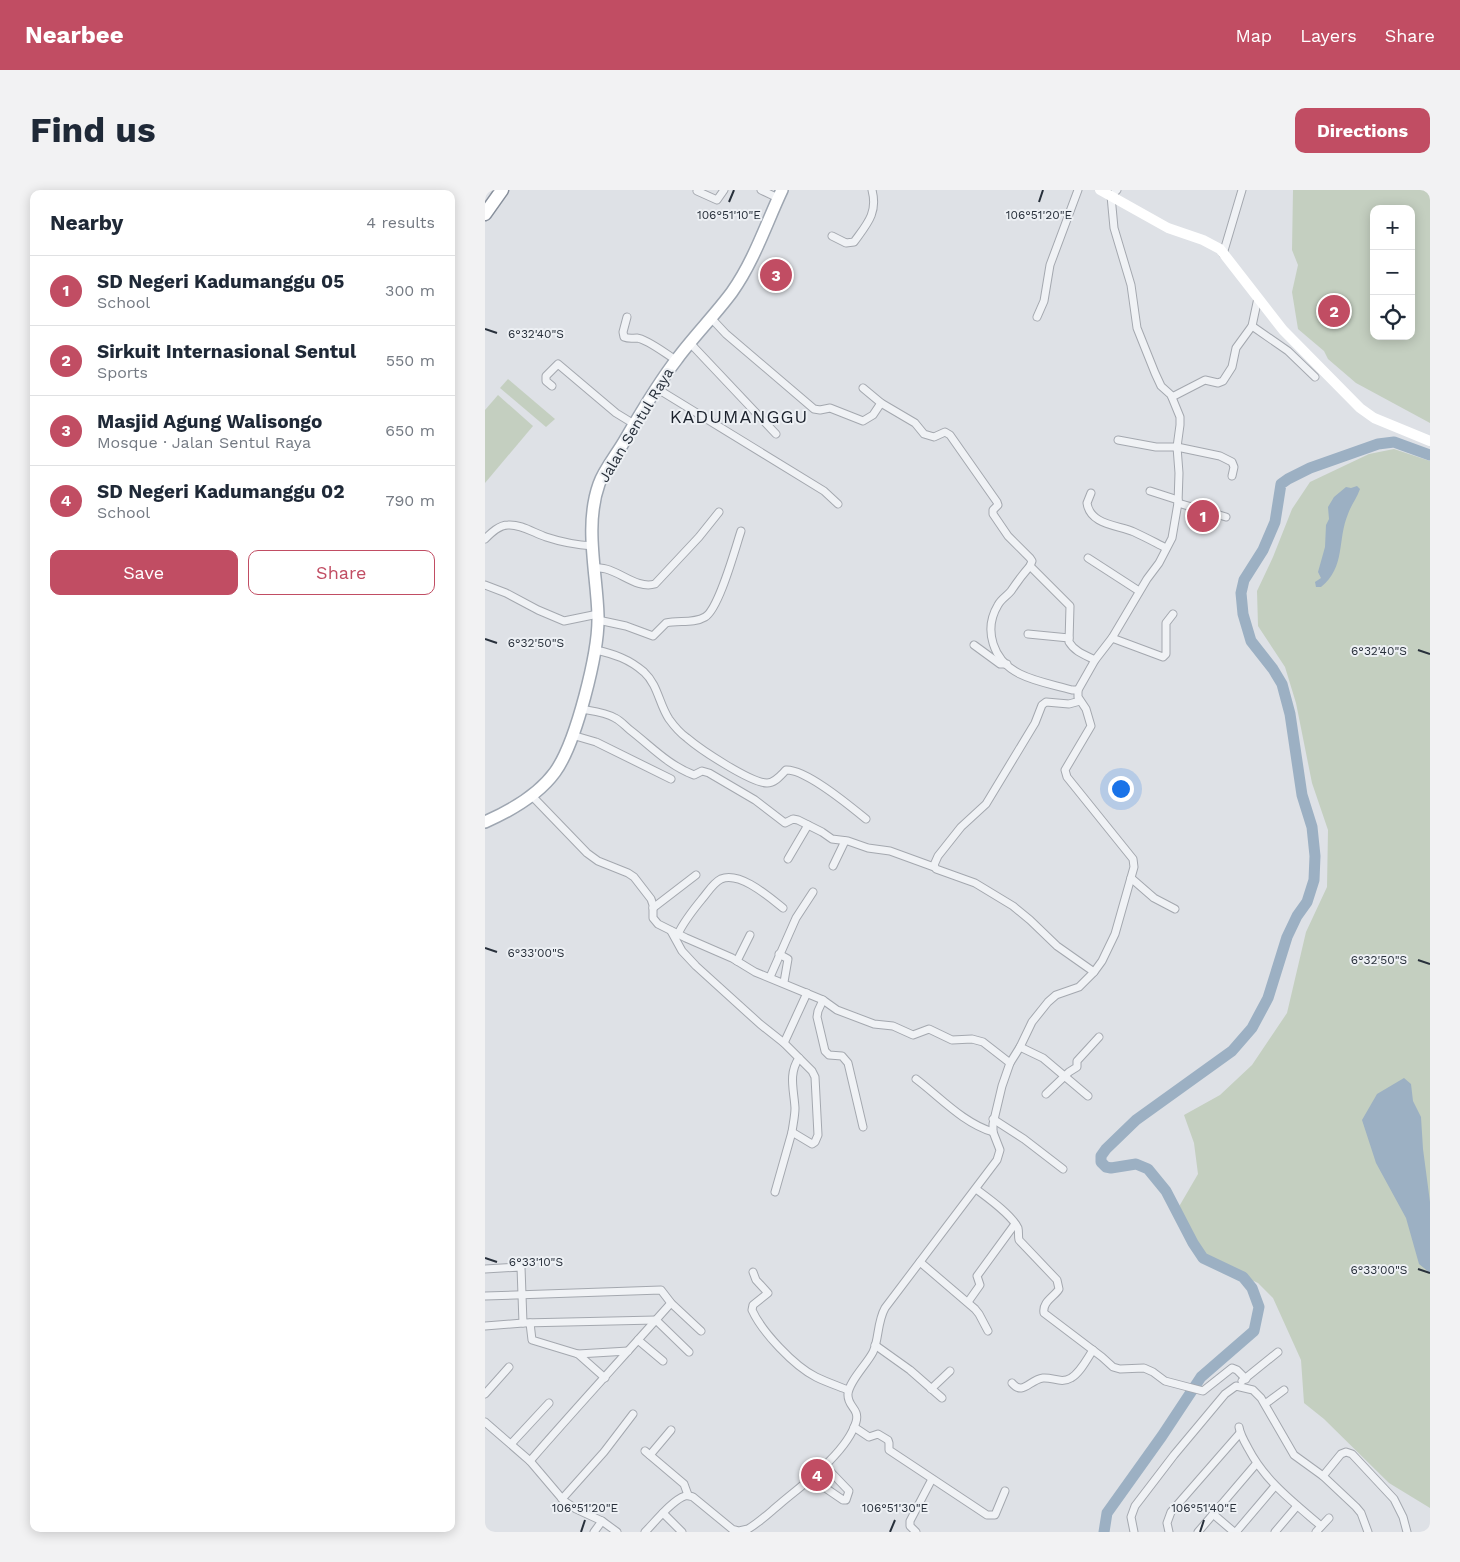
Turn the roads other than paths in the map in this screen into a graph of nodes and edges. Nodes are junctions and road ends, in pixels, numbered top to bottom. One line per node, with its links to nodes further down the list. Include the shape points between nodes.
1 (502, 190): 11 (highway)
2 (724, 190): 8 (street, via 717,200)
3 (761, 190): 10 (street)
4 (872, 190): 12 (street, via 875,208 854,242 846,243)
5 (1078, 190): 16 (street, via 1054,251 1044,301)
6 (1100, 190): 9 (street)
7 (1242, 190): 13 (street)
8 (697, 191)
9 (1114, 193): 13 (street, via 1168,228 1210,243); 25 (street, via 1113,228 1131,284 1137,328 1161,386)
10 (780, 194): 17 (main road, Jalan Sentul Raya, via 742,276)
11 (485, 214)
12 (832, 236)
13 (1223, 254): 14 (street)
14 (1258, 298): 18 (street); 30 (street, via 1283,330 1360,408 1374,418)
15 (627, 317): 20 (street, via 625,337 649,343)
16 (1037, 317)
17 (711, 318): 19 (main road, Jalan Sentul Raya); 26 (street, via 814,409 833,408 863,421 873,415)
18 (1252, 326): 21 (street, via 1282,346); 25 (street, via 1236,348 1231,367 1223,380 1218,383 1205,380)
19 (690, 343): 20 (main road, Jalan Sentul Raya); 28 (street)
20 (676, 360): 23 (main road, Jalan Sentul Raya)
21 (1315, 377)
22 (552, 386): 27 (street, via 545,376 558,364)
23 (656, 388): 27 (main road, Jalan Sentul Raya); 36 (street, via 827,493)
24 (863, 388): 26 (street)
25 (1172, 397): 31 (street, via 1180,421)
26 (881, 403): 44 (street, via 904,415 924,434 934,437 945,432 950,435 997,502 993,514 1031,558)
27 (634, 424): 41 (main road, Jalan Sentul Raya, via 611,460 596,492)
28 (776, 434)
29 (1118, 440): 31 (street, via 1156,447)
30 (1430, 440)
31 (1177, 446): 32 (street, via 1228,459 1234,467); 35 (street)
32 (1233, 476)
33 (1150, 491): 35 (street)
34 (1091, 493): 42 (street, via 1087,503 1092,515)
35 (1178, 501): 38 (street); 42 (street, via 1174,532)
36 (839, 504)
37 (719, 512): 45 (street, via 655,584 638,583 607,569)
38 (1226, 517)
39 (741, 531): 49 (street, via 713,609 703,618 666,623 653,636)
40 (485, 539): 41 (street, via 508,524 576,545)
41 (593, 546): 45 (main road, Jalan Sentul Raya)
42 (1166, 548): 47 (street)
43 (1088, 558): 47 (street)
44 (1030, 566): 51 (street, via 1070,606); 56 (street, via 998,604 993,615 989,633 997,652)
45 (594, 567): 49 (main road, Jalan Sentul Raya)
46 (485, 585): 49 (street, via 564,621)
47 (1139, 591): 52 (street)
48 (1173, 614): 52 (street, via 1166,623 1166,654 1163,657)
49 (598, 617): 54 (main road, Jalan Sentul Raya)
50 (1028, 634): 51 (street)
51 (1069, 638): 55 (street, via 1073,648)
52 (1112, 638): 55 (street)
53 (974, 645): 56 (street, via 1000,664)
54 (596, 650): 59 (main road, Jalan Sentul Raya); 63 (street, via 623,657 645,673 679,732 703,750 761,782 773,782 786,770 793,771 841,797)
55 (1095, 660): 57 (street)
56 (1007, 664): 57 (street, via 1018,674)
57 (1078, 690): 58 (street)
58 (1080, 701): 69 (street, via 1064,704 1046,702 1042,705 995,791 961,827 938,856); 71 (street, via 1091,726 1067,764 1065,773 1130,853 1134,867)
59 (581, 709): 60 (main road, Jalan Sentul Raya); 65 (street, via 616,718 675,767 694,775 702,771 709,773 755,800 785,823 793,819)
60 (572, 735): 61 (street, via 596,742); 62 (main road, Jalan Sentul Raya, via 556,771)
61 (671, 779)
62 (531, 795): 64 (main road, Jalan Sentul Raya); 73 (street, via 587,853 634,877 651,899)
63 (866, 819)
64 (485, 822)
65 (808, 825): 66 (street, via 832,839); 67 (street)
66 (845, 841): 68 (street); 69 (street, via 890,851)
67 (788, 860)
68 (833, 866)
69 (934, 867): 80 (street, via 975,883 1013,906 1057,946)
70 (696, 875): 73 (street)
71 (1131, 878): 75 (street, via 1154,898); 80 (street, via 1111,944)
72 (813, 892): 78 (street)
73 (653, 908): 76 (street, via 656,921)
74 (783, 908): 76 (street, via 742,880 722,879 713,885)
75 (1175, 909)
76 (675, 933): 79 (street); 86 (street, via 682,951 696,966)
77 (750, 935): 79 (street)
78 (779, 954): 81 (street); 82 (street, via 788,959)
79 (737, 961): 81 (street)
80 (1094, 972): 87 (street, via 1079,987 1056,995 1048,1002 1032,1022)
81 (769, 977): 82 (street)
82 (783, 982): 83 (street)
83 (807, 993): 84 (street); 86 (street)
84 (823, 1000): 89 (street, via 837,1010 867,1022 893,1026 911,1035 929,1028 953,1040 980,1040); 95 (street, via 817,1017 825,1051 829,1055 842,1056 848,1063)
85 (1099, 1037): 90 (street, via 1076,1061 1077,1067)
86 (784, 1043): 88 (street)
87 (1021, 1047): 89 (street); 90 (street, via 1036,1053)
88 (799, 1058): 96 (street, via 793,1069 795,1108); 96 (street, via 815,1077 818,1135 812,1144)
89 (1010, 1063): 94 (street)
90 (1064, 1076): 92 (street); 93 (street)
91 (916, 1079): 97 (street, via 959,1114)
92 (1047, 1094)
93 (1088, 1096)
94 (993, 1119): 97 (street); 98 (street)
95 (863, 1127)
96 (792, 1132): 100 (street)
97 (993, 1132): 99 (street, via 999,1156)
98 (1063, 1169)
99 (976, 1189): 101 (street); 102 (street)
100 (775, 1192)
101 (1015, 1224): 107 (street, via 977,1276 980,1285); 116 (street, via 1019,1229 1019,1240 1060,1286 1044,1307 1044,1313)
102 (920, 1262): 107 (street); 115 (street, via 885,1308)
103 (485, 1269): 105 (street, via 521,1267)
104 (753, 1272): 129 (street, via 768,1293 753,1304 753,1312 774,1341 816,1377)
105 (522, 1295): 106 (street); 108 (street, via 661,1290); 110 (street)
106 (485, 1296)
107 (968, 1302): 113 (street)
108 (671, 1303): 109 (street); 112 (street)
109 (656, 1320): 110 (street); 114 (street); 118 (street)
110 (527, 1323): 111 (street); 120 (street, via 531,1340)
111 (485, 1326)
112 (701, 1331)
113 (988, 1331)
114 (638, 1340): 117 (street); 121 (street)
115 (875, 1345): 128 (street); 129 (street)
116 (1093, 1350): 125 (street, via 1113,1368 1144,1368 1165,1381 1203,1392 1232,1368); 126 (street, via 1067,1380 1042,1378 1023,1389)
117 (628, 1351): 120 (street); 124 (street)
118 (689, 1352)
119 (1278, 1352): 125 (street)
120 (578, 1354): 124 (street)
121 (663, 1361)
122 (509, 1367): 131 (street)
123 (950, 1371): 128 (street)
124 (605, 1378): 140 (street)
125 (1245, 1379): 127 (street)
126 (1012, 1384)
127 (1236, 1386): 134 (street, via 1253,1390); 162 (street, via 1225,1394 1135,1506 1131,1517)
128 (931, 1389): 132 (street)
129 (849, 1390): 137 (street, via 848,1399 857,1414)
130 (1284, 1390): 134 (street)
131 (485, 1394)
132 (942, 1398)
133 (549, 1403): 139 (street)
134 (1265, 1404): 144 (street, via 1294,1455)
135 (633, 1414): 149 (street)
136 (485, 1422): 139 (street)
137 (854, 1427): 142 (street); 145 (street, via 869,1437 878,1434 883,1437 889,1444 889,1450)
138 (671, 1430): 148 (street, via 647,1453 684,1484)
139 (511, 1444): 140 (street)
140 (530, 1461): 149 (street)
141 (1256, 1464): 146 (street); 152 (street); 163 (street, via 1239,1430 1171,1512 1167,1523)
142 (824, 1465): 143 (street); 143 (street, via 849,1491 846,1500 824,1487)
143 (814, 1474): 156 (street, via 753,1526)
144 (1323, 1476): 167 (street, via 1361,1513); 168 (street, via 1341,1454 1352,1454 1394,1499)
145 (933, 1479): 147 (street, via 990,1516 996,1513); 161 (street, via 909,1521)
146 (1275, 1486): 150 (street); 165 (street)
147 (1005, 1491)
148 (688, 1496): 151 (street); 156 (street)
149 (562, 1499): 154 (street)
150 (1297, 1506): 155 (street); 166 (street)
151 (663, 1513): 159 (street); 160 (street)
152 (1213, 1514): 164 (street); 165 (street)
153 (1329, 1518): 155 (street)
154 (602, 1521): 157 (street); 158 (street)
155 (1319, 1529)
156 (734, 1531)
157 (594, 1532)
158 (617, 1532)
159 (645, 1532)
160 (682, 1532)
161 (916, 1532)
162 (1133, 1532)
163 (1169, 1532)
164 (1198, 1532)
165 (1235, 1532)
166 (1275, 1532)
167 (1369, 1532)
168 (1407, 1532)

